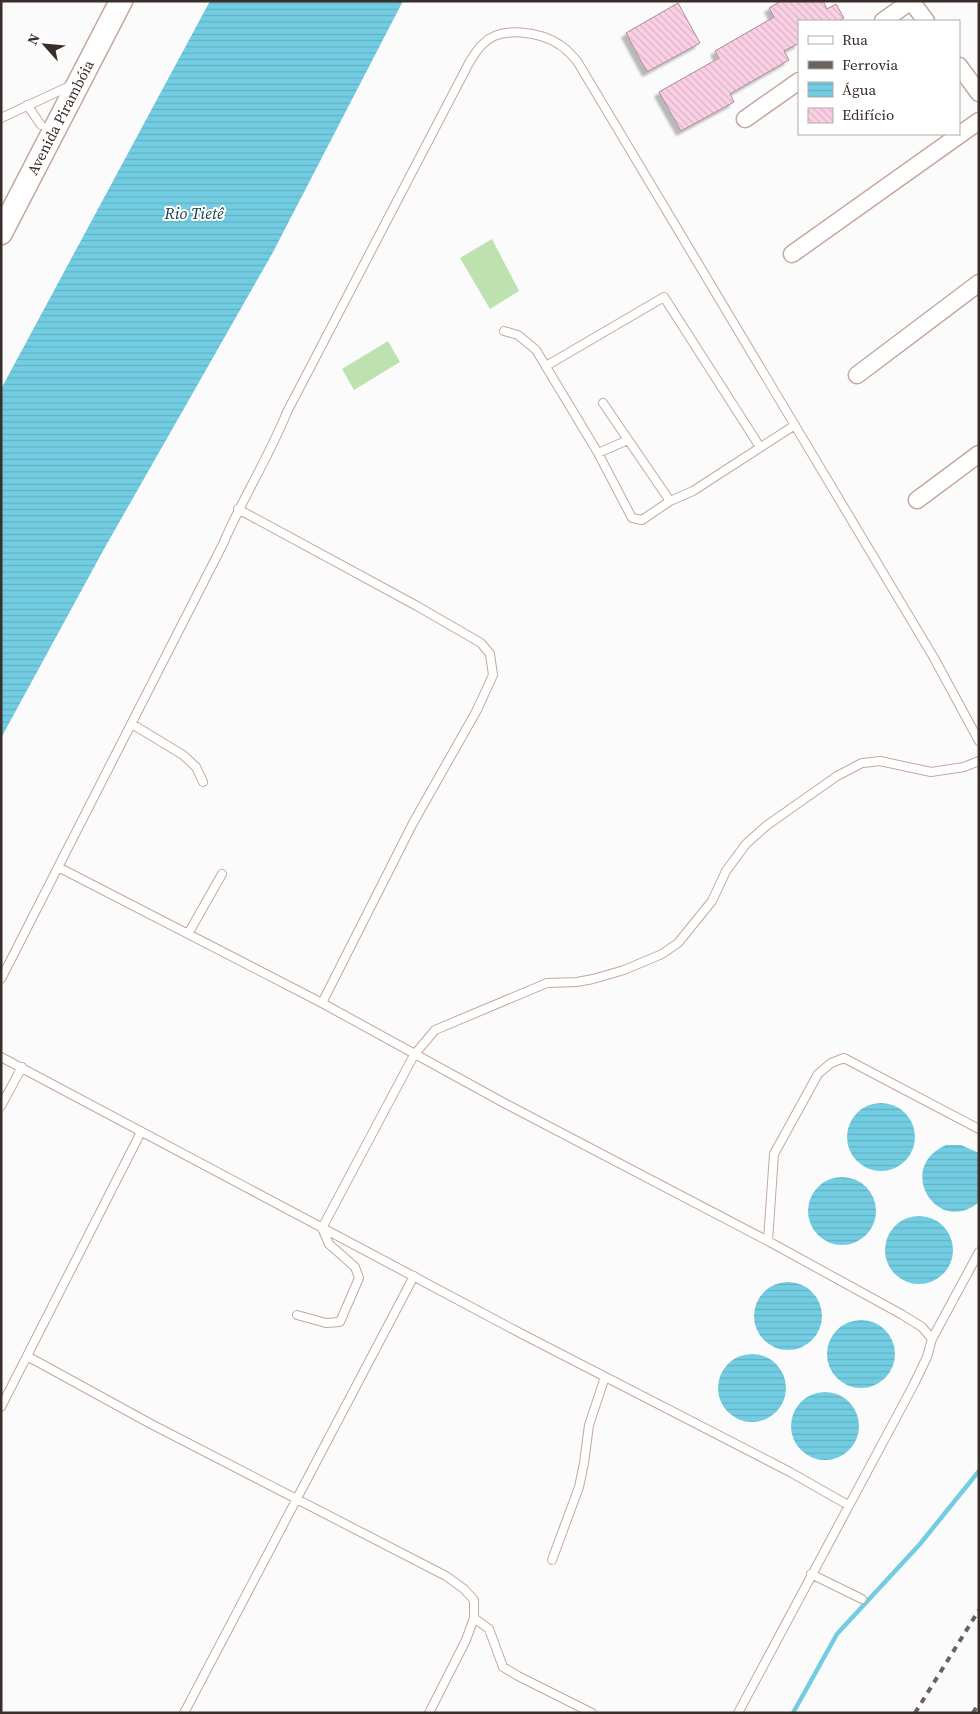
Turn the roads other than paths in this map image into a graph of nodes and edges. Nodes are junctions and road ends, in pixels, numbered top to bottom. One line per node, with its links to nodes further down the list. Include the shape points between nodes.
1 (121, 1): 6 (main road, Avenida Pirambóia)
2 (911, 1): 3 (street); 4 (street)
3 (884, 20)
4 (925, 20)
5 (960, 67): 8 (street)
6 (80, 82): 9 (lane); 10 (main road, Avenida Pirambóia)
7 (798, 82): 12 (street)
8 (979, 93)
9 (27, 105): 11 (lane); 14 (lane)
10 (67, 105): 14 (main road); 18 (main road, Avenida Pirambóia)
11 (1, 118)
12 (745, 119)
13 (979, 121): 16 (street)
14 (41, 125): 17 (main road)
15 (959, 135): 19 (street)
16 (960, 135)
17 (1, 203)
18 (1, 233)
19 (792, 254)
20 (979, 284): 23 (street)
21 (504, 332): 22 (lane, via 518,335 526,341)
22 (546, 366): 27 (lane, via 664,297); 28 (lane)
23 (857, 375)
24 (603, 403): 26 (lane)
25 (795, 425): 27 (lane); 32 (lane, via 577,61 559,44 545,38 520,33 501,35 484,42 469,63 288,412 274,446); 34 (lane, via 934,658)
26 (628, 440): 28 (lane); 31 (lane)
27 (760, 448): 31 (lane, via 693,491)
28 (598, 453): 31 (lane, via 632,518 642,520)
29 (979, 454): 30 (street)
30 (917, 500)
31 (670, 501)
32 (238, 509): 33 (lane, via 224,544); 41 (lane, via 481,643 490,654 494,675 412,823)
33 (132, 724): 36 (lane, via 183,755 196,766); 37 (lane)
34 (979, 741)
35 (979, 761): 42 (lane, via 931,772 880,761 862,764 837,776 746,844 726,871 712,901 678,942 662,954 593,979 547,983 435,1030)
36 (203, 782)
37 (60, 868): 39 (lane); 40 (lane)
38 (222, 874): 39 (lane)
39 (188, 934): 41 (lane)
40 (1, 979)
41 (322, 1003): 42 (lane)
42 (414, 1055): 48 (lane); 49 (lane)
43 (1, 1057): 44 (lane)
44 (22, 1067): 45 (lane); 47 (lane)
45 (1, 1106)
46 (979, 1129): 49 (lane, via 844,1058 830,1062 818,1074 774,1154)
47 (141, 1132): 48 (lane); 54 (lane)
48 (322, 1228): 51 (lane); 52 (lane, via 329,1244 355,1266 359,1278 340,1322 326,1323)
49 (768, 1240): 53 (lane, via 901,1314 922,1327)
50 (979, 1252): 53 (lane)
51 (414, 1276): 55 (lane); 57 (lane)
52 (297, 1315)
53 (932, 1339): 58 (lane, via 913,1386)
54 (27, 1356): 56 (lane); 57 (lane)
55 (605, 1377): 58 (lane); 59 (lane, via 589,1425 578,1487)
56 (1, 1407)
57 (296, 1500): 62 (lane, via 446,1576 474,1600); 63 (lane)
58 (848, 1505): 60 (lane)
59 (552, 1560)
60 (811, 1574): 61 (lane); 66 (lane)
61 (862, 1599)
62 (474, 1618): 64 (lane, via 457,1660); 65 (lane, via 489,1629 503,1666)
63 (184, 1713)
64 (429, 1713)
65 (592, 1713)
66 (738, 1713)

